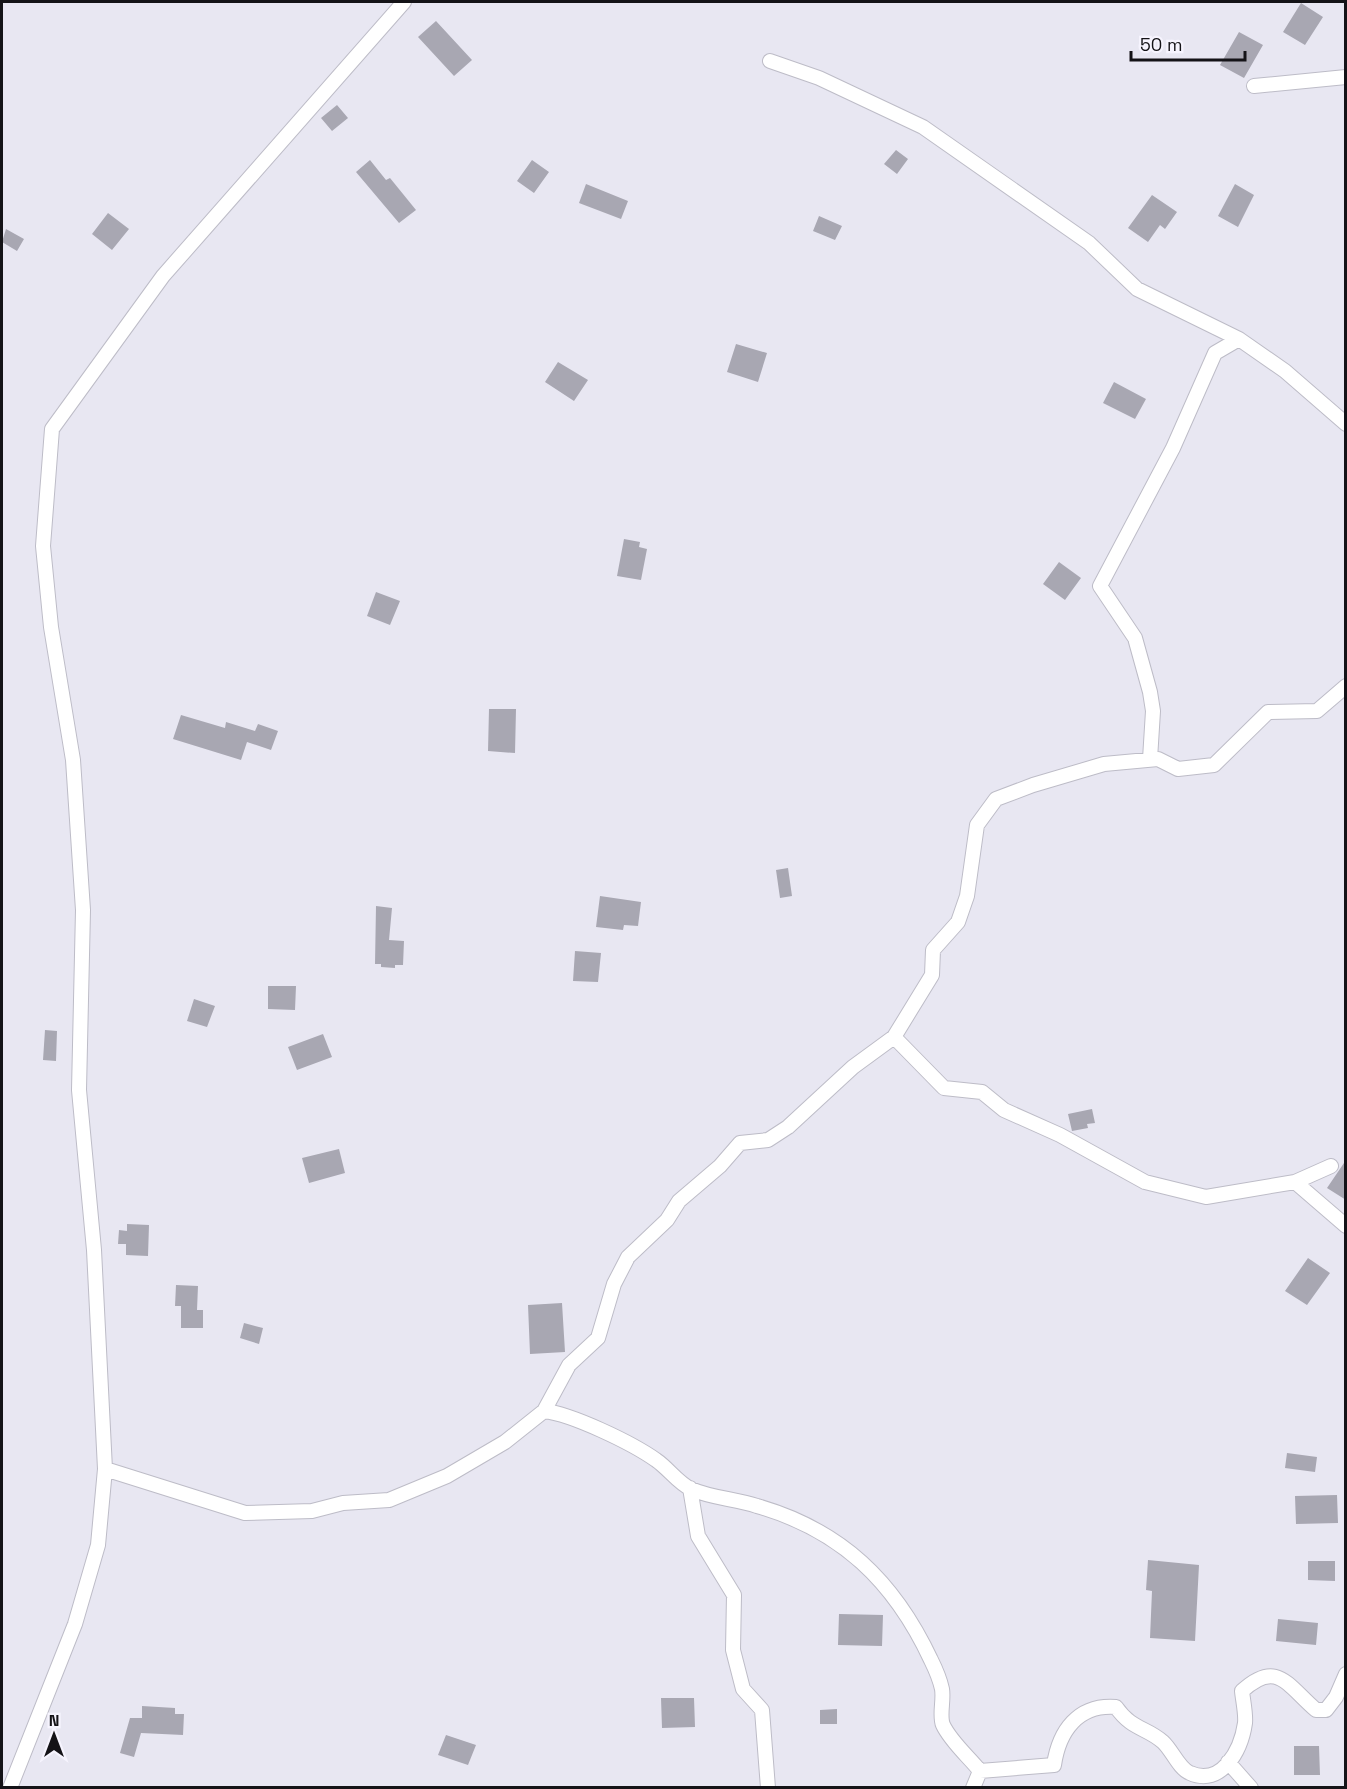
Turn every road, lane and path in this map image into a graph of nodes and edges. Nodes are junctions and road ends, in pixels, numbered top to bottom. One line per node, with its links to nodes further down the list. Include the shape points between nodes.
1 (404, 2): 14 (street, via 163,276 52,429 43,546 51,627 73,760 83,910 79,1090 94,1250)
2 (770, 61): 5 (street, via 819,78 923,127 1089,243 1137,289)
3 (1346, 77): 4 (street)
4 (1254, 86)
5 (1239, 339): 6 (street, via 1285,371); 8 (street, via 1215,353 1173,448 1100,586 1135,638 1153,711)
6 (1346, 424)
7 (1346, 686): 8 (street, via 1317,711 1268,712 1214,765 1178,769)
8 (1150, 759): 9 (street, via 1104,764 996,799 976,825 968,896 958,922 933,950 932,975)
9 (894, 1037): 11 (street, via 944,1088 982,1092 1004,1110 1060,1135 1145,1182 1206,1197); 13 (street, via 853,1067 788,1127 768,1140 740,1143 679,1201 667,1220 628,1257 614,1284 598,1338 569,1365)
10 (1331, 1166): 11 (street)
11 (1295, 1182): 12 (street)
12 (1346, 1226)
13 (544, 1411): 14 (street, via 505,1442 447,1476 389,1500 343,1503 312,1511 245,1513); 15 (street, via 592,1427 655,1459)
14 (105, 1469): 19 (street, via 98,1545 78,1613)
15 (690, 1488): 18 (street, via 803,1522 832,1538 887,1586 906,1611 932,1661 942,1689 942,1724); 20 (street, via 698,1536 734,1595 732,1650 743,1689 762,1710)
16 (1346, 1674): 17 (street, via 1326,1710 1316,1710 1281,1678 1256,1677 1242,1691 1245,1723)
17 (1228, 1762): 18 (street, via 1221,1772 1206,1777 1187,1773 1162,1741 1126,1720 1116,1707 1100,1706 1069,1724 1057,1744 1054,1765); 22 (street)
18 (980, 1772): 21 (street)
19 (10, 1788)
20 (768, 1788)
21 (973, 1788)
22 (1251, 1788)

